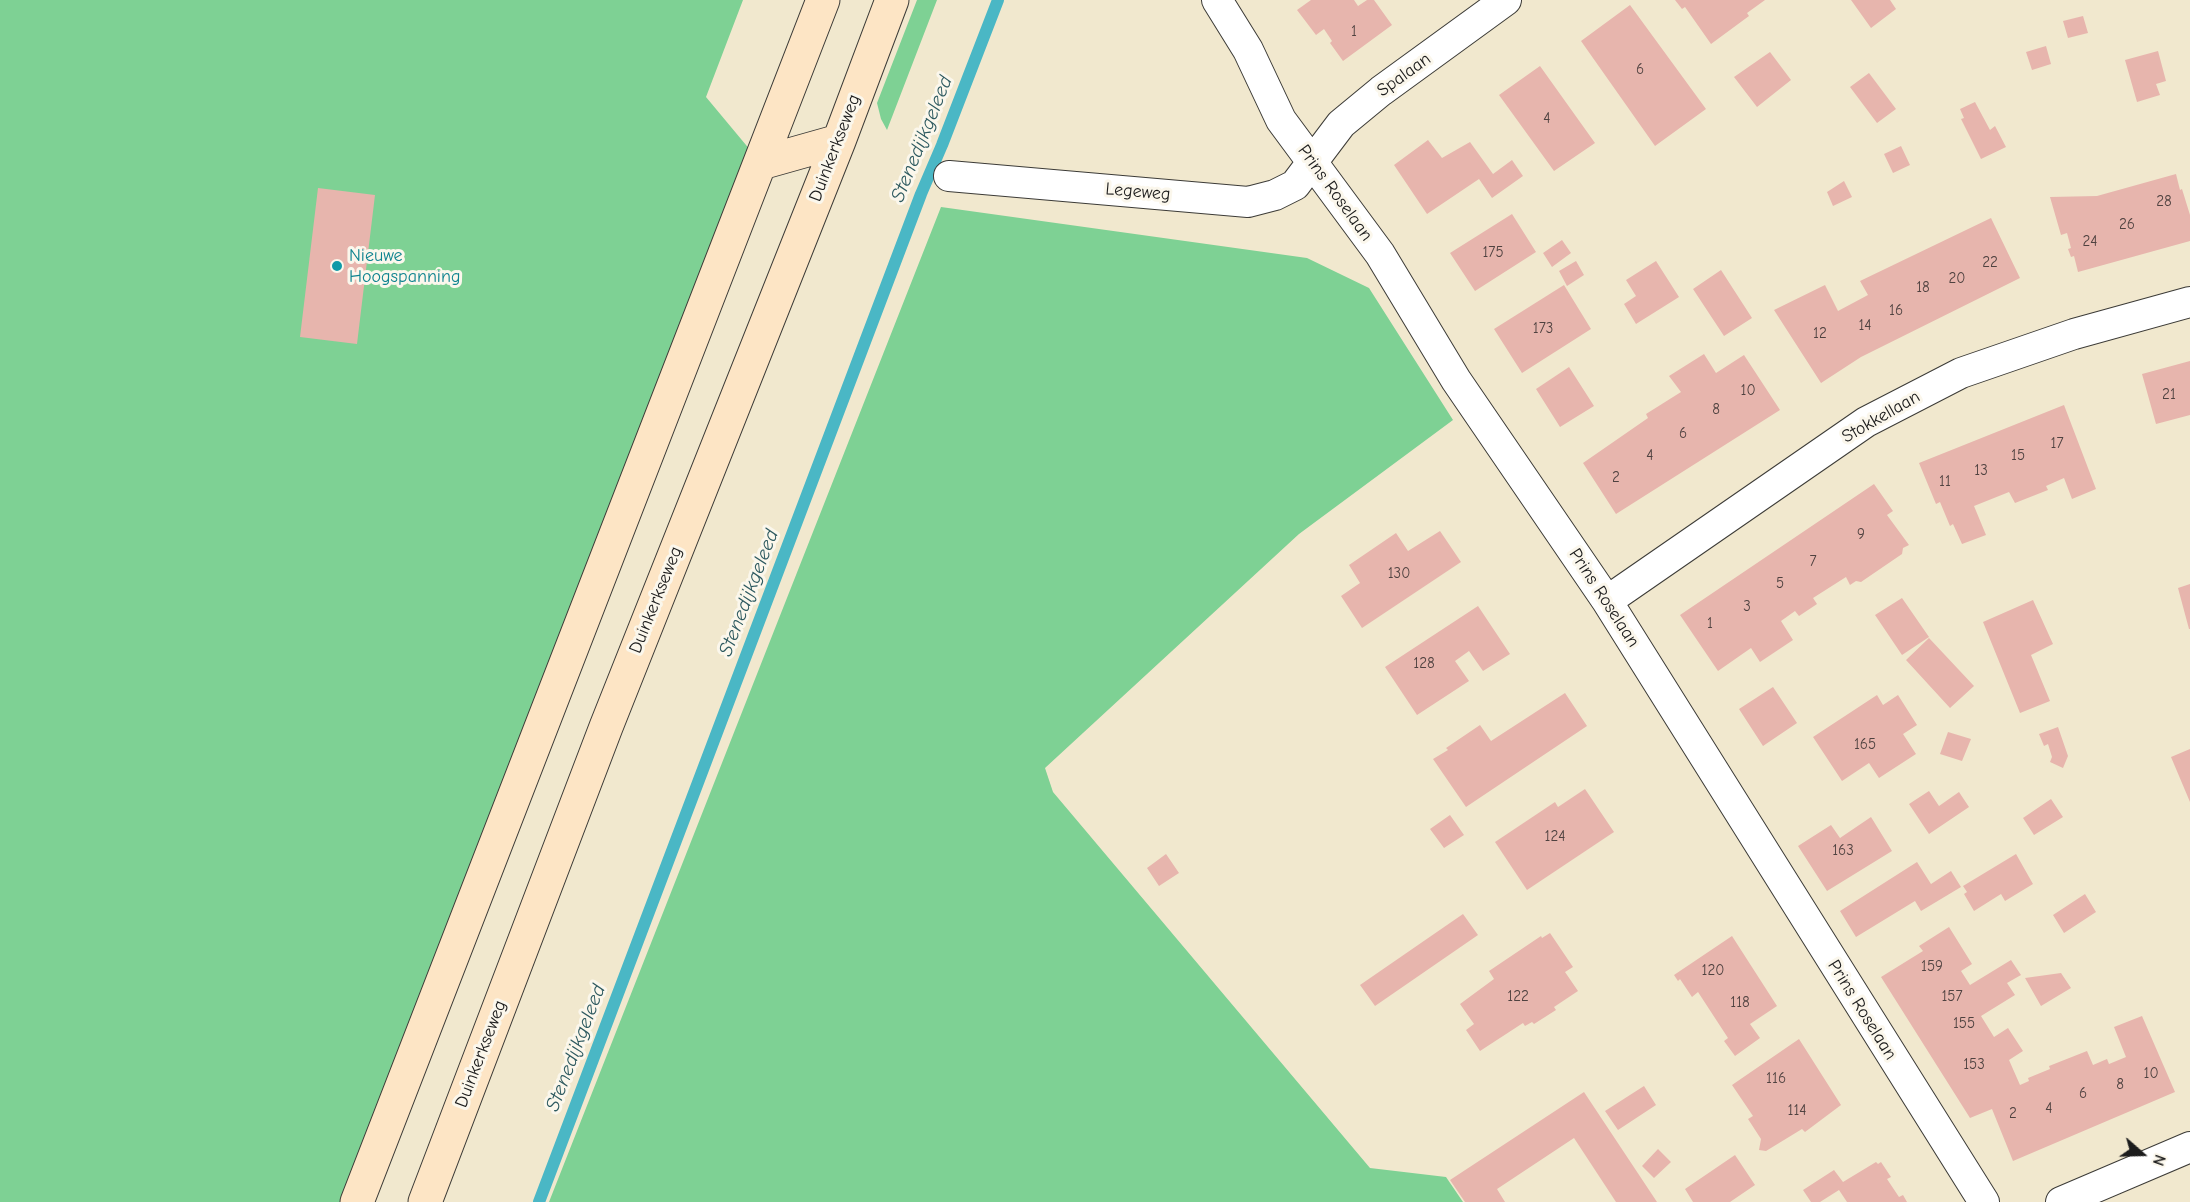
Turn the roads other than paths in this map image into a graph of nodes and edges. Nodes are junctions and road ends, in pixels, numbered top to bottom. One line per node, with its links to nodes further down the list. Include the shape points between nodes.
1 (823, 0): 7 (main road)
2 (892, 0): 5 (main road, Duinkerkseweg)
3 (1217, 0): 6 (street, Prins Roselaan, via 1248,50 1281,120)
4 (1506, 0): 6 (street, Spalaan, via 1341,124)
5 (839, 141): 7 (main road); 13 (main road, Duinkerkseweg, via 606,727)
6 (1313, 162): 8 (street, Legeweg, via 1295,185 1248,202); 10 (street, Prins Roselaan, via 1380,254 1456,380)
7 (761, 163): 12 (main road)
8 (949, 176)
9 (2190, 302): 10 (street, Stokkellaan, via 2074,334 1961,373 1866,422)
10 (1607, 601): 14 (street, Prins Roselaan)
11 (2190, 1147): 15 (street)
12 (357, 1202)
13 (425, 1202)
14 (1983, 1202)
15 (2061, 1202)

